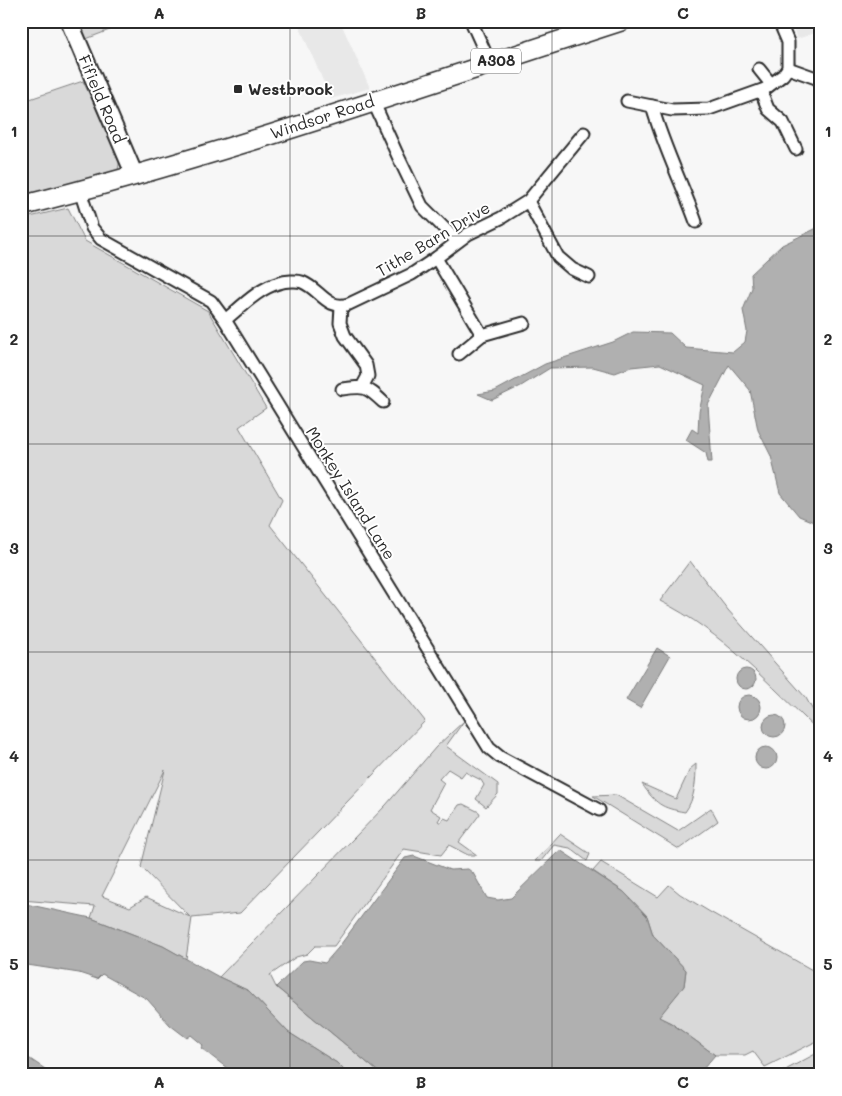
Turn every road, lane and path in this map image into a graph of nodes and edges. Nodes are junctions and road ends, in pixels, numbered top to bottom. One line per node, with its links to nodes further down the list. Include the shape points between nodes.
1 (68, 21): 16 (street, Fifield Road)
2 (471, 21): 5 (street)
3 (779, 21): 6 (street, via 788,42)
4 (619, 22): 5 (main road, Windsor Road / A308)
5 (490, 63): 12 (main road, Windsor Road / A308)
6 (788, 68): 8 (street); 9 (street)
7 (759, 69): 9 (street)
8 (821, 82)
9 (771, 84): 10 (street)
10 (761, 91): 13 (street, via 709,109 672,110); 15 (street, via 768,109 783,122)
11 (627, 100): 13 (street)
12 (373, 101): 16 (main road, Windsor Road / A308); 21 (street, via 422,206)
13 (652, 106): 20 (street)
14 (584, 133): 18 (street, Tithe Barn Drive)
15 (796, 149)
16 (135, 176): 17 (main road, Windsor Road / A308)
17 (80, 191): 19 (main road, Windsor Road / A308); 25 (street, Monkey Island Lane, via 92,228 102,239 212,301)
18 (528, 201): 21 (street, Tithe Barn Drive); 23 (street, via 558,257 572,269)
19 (21, 206)
20 (696, 222)
21 (457, 241): 22 (street, Tithe Barn Drive)
22 (436, 258): 24 (street, Tithe Barn Drive); 27 (street)
23 (590, 277)
24 (341, 307): 25 (street, via 302,282 282,282 250,299); 29 (street, via 340,323 345,336 366,365 368,376)
25 (225, 320): 32 (street, Monkey Island Lane, via 488,748)
26 (524, 323): 27 (street)
27 (482, 335): 28 (street)
28 (459, 354)
29 (362, 387): 30 (street); 31 (street)
30 (342, 390)
31 (383, 402)
32 (599, 810)

